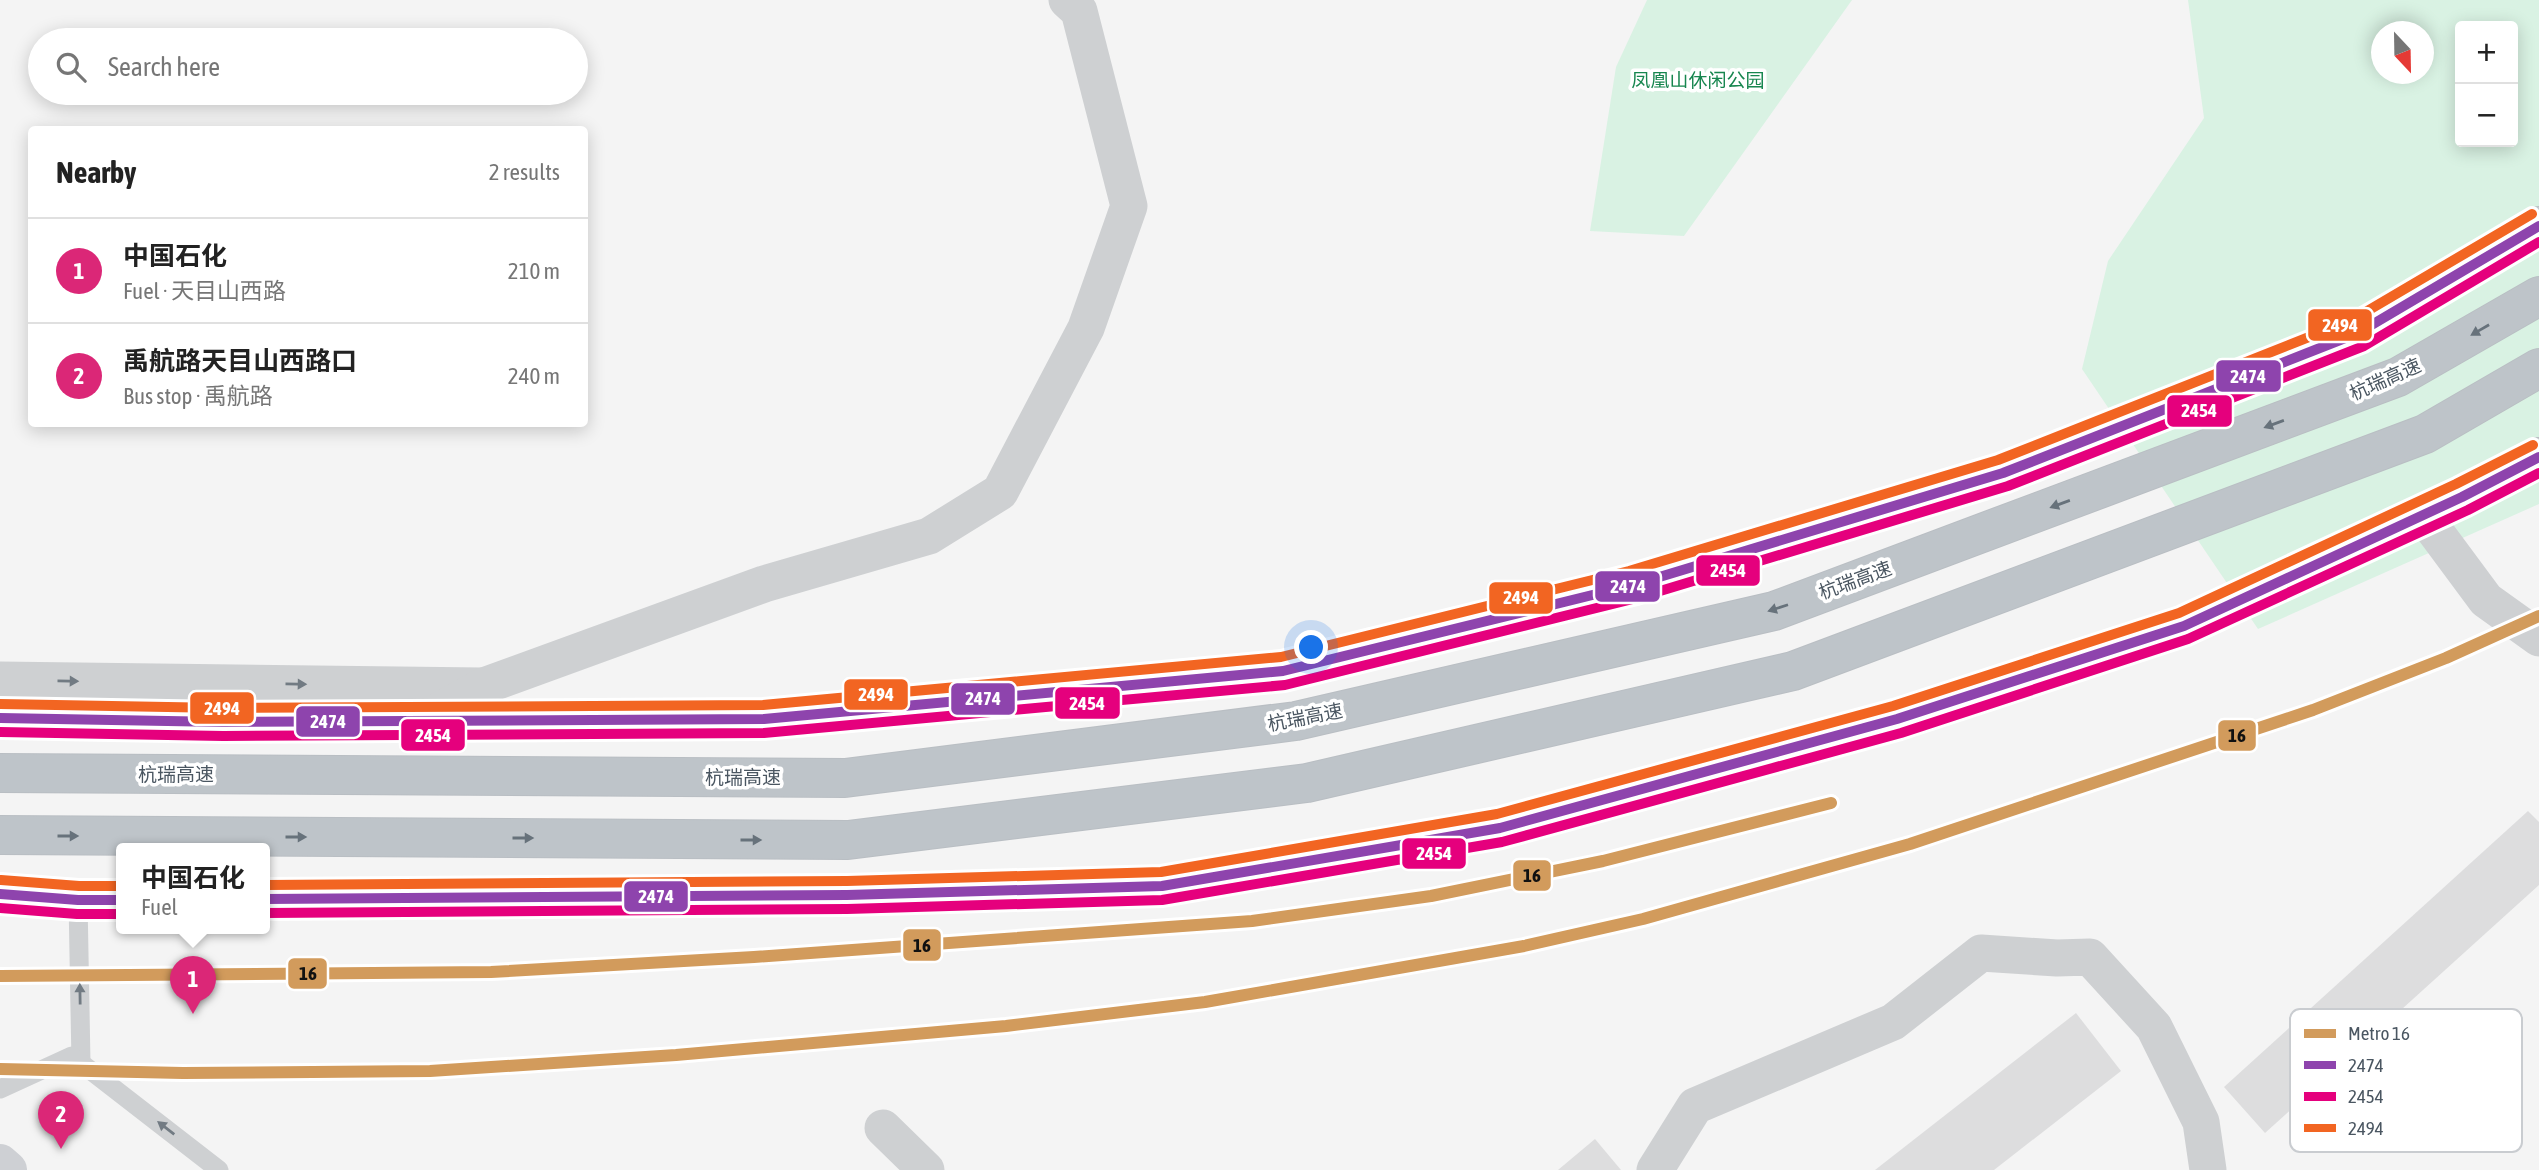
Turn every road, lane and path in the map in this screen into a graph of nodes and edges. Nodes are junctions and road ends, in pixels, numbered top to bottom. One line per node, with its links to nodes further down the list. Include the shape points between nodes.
1 (1066, 0): 9 (street, via 1079,11 1129,206 1086,328 1000,492 929,537 764,584)
2 (2539, 226): 11 (highway, via 2358,333 2003,473 1633,585 1283,671 764,719)
3 (2539, 296): 12 (highway, 杭瑞高速, one-way to 12, via 2398,377 1774,611 1296,721 845,778)
4 (2539, 368): 13 (highway, one-way to 4, via 848,840 1307,783 1793,671 2425,434)
5 (2539, 457): 6 (highway)
6 (2423, 515): 7 (street, via 2486,600); 15 (highway, via 2184,626 1897,719 1500,828 1163,886 847,895)
7 (2539, 638)
8 (0, 680): 9 (street, one-way to 9)
9 (484, 686): 11 (street)
10 (0, 718): 11 (highway)
11 (421, 721)
12 (0, 773)
13 (0, 835)
14 (0, 894): 16 (highway)
15 (270, 899)
16 (78, 900): 17 (highway); 18 (lane, one-way to 16)
17 (116, 900)
18 (81, 1063): 19 (lane, via 72,1056); 23 (lane, one-way to 18)
19 (0, 1089)
20 (883, 1128): 24 (street)
21 (0, 1163): 22 (main road)
22 (8, 1170)
23 (219, 1170)
24 (926, 1170)
25 (1655, 1170): 26 (street, via 1695,1106 1893,1022 1981,953 2090,957 2154,1027 2201,1122)
26 (2208, 1170)

